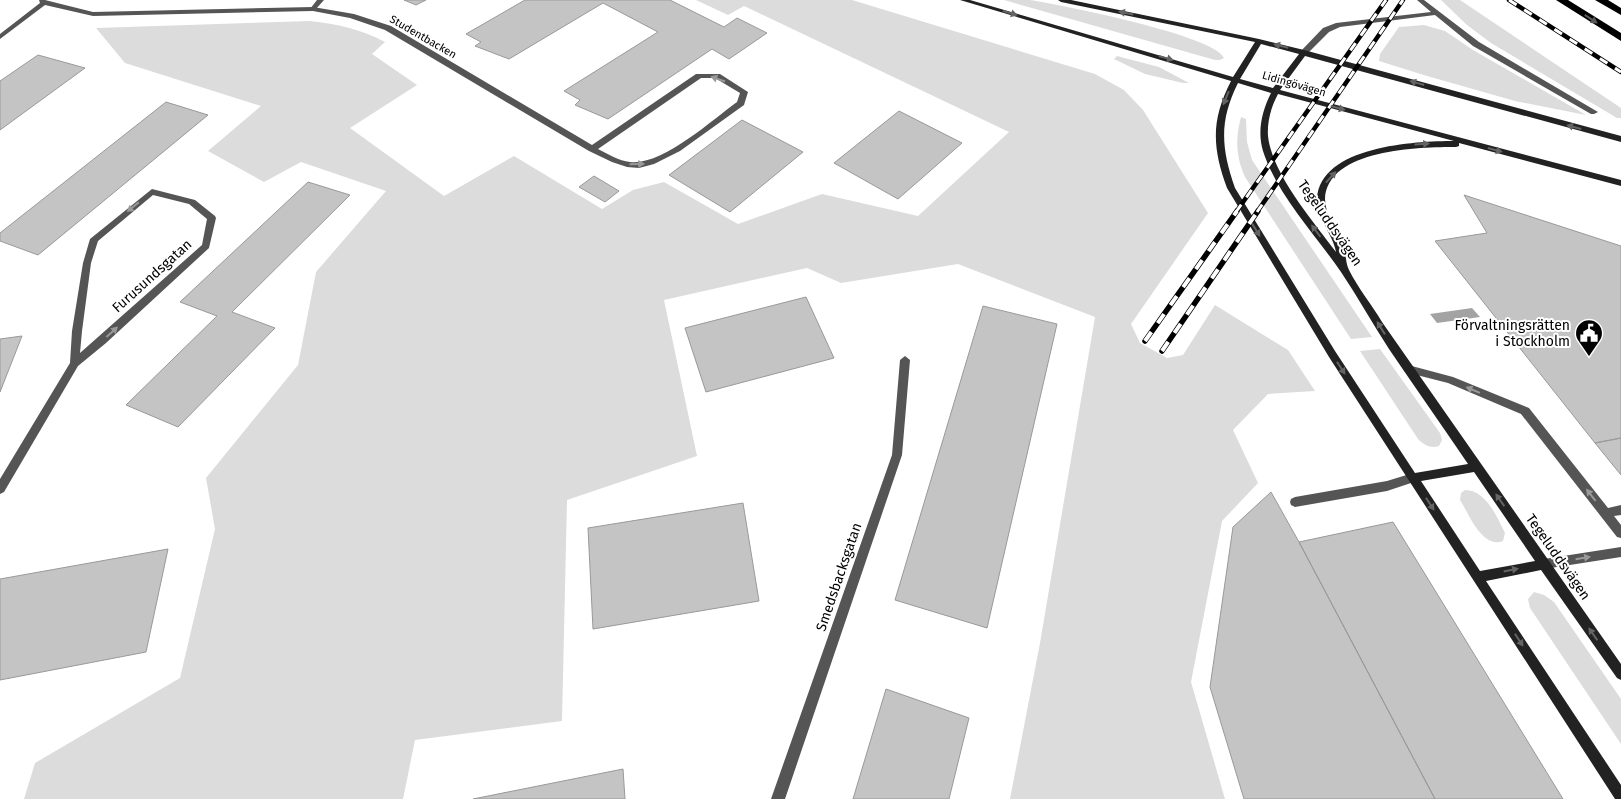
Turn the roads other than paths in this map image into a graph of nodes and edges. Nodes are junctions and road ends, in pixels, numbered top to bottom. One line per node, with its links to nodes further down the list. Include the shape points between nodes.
1 (321, 0): 8 (street)
2 (963, 0): 15 (main road, Lidingövägen, one-way to 15)
3 (1061, 0): 13 (main road, one-way to 3)
4 (1420, 0): 10 (street)
5 (1561, 0): 12 (highway, one-way to 12)
6 (1600, 0): 9 (highway)
7 (43, 2): 8 (street, Studentbacken, via 93,14); 11 (street)
8 (313, 10): 20 (street, Studentbacken, via 341,12 388,28)
9 (1621, 12)
10 (1438, 13): 14 (street, Tegeluddsvägen, via 1339,25 1326,30); 17 (street, via 1476,44)
11 (0, 36)
12 (1621, 38)
13 (1259, 40): 14 (main road, one-way to 13); 15 (main road)
14 (1304, 52): 16 (main road, Tegeluddsvägen); 18 (main road, one-way to 14)
15 (1235, 79): 16 (main road, Lidingövägen); 27 (main road, one-way to 27, via 1223,106 1218,132 1222,168 1332,354)
16 (1274, 91): 19 (main road, Lidingövägen, one-way to 19); 22 (main road, Tegeluddsvägen, one-way to 16, via 1308,222 1278,174 1266,147 1266,119)
17 (1594, 112)
18 (1621, 139)
19 (1473, 145): 21 (main road, Lidingövägen, one-way to 21); 22 (main road, one-way to 19, via 1339,245 1324,216 1321,198 1323,186 1334,172 1363,157 1390,149 1435,144)
20 (592, 149): 20 (street, Studentbacken, one-way to 20, via 619,163 639,166 660,160 741,102 744,92 717,76 699,76)
21 (1621, 183)
22 (1345, 270): 25 (main road, Tegeluddsvägen, one-way to 22)
23 (905, 360): 38 (street, Smedsbacksgatan, via 897,454)
24 (75, 363): 24 (street, Furusundsgatan, one-way to 24, via 206,246 212,218 192,202 152,192 94,239 87,263); 28 (street, Furusundsgatan)
25 (1408, 369): 26 (main road, Tegeluddsvägen); 31 (street, one-way to 25, via 1525,411 1450,380)
26 (1477, 467): 27 (main road); 34 (main road, Tegeluddsvägen, one-way to 26)
27 (1413, 478): 29 (street, via 1387,486); 35 (main road, one-way to 35)
28 (0, 489)
29 (1295, 502)
30 (1621, 510): 31 (street)
31 (1605, 513): 32 (street)
32 (1621, 533)
33 (1621, 552): 34 (street, one-way to 33)
34 (1544, 564): 35 (main road, one-way to 34); 36 (main road, Tegeluddsvägen, one-way to 34)
35 (1478, 577): 37 (main road, one-way to 37)
36 (1621, 674)
37 (1621, 797)
38 (778, 799)

